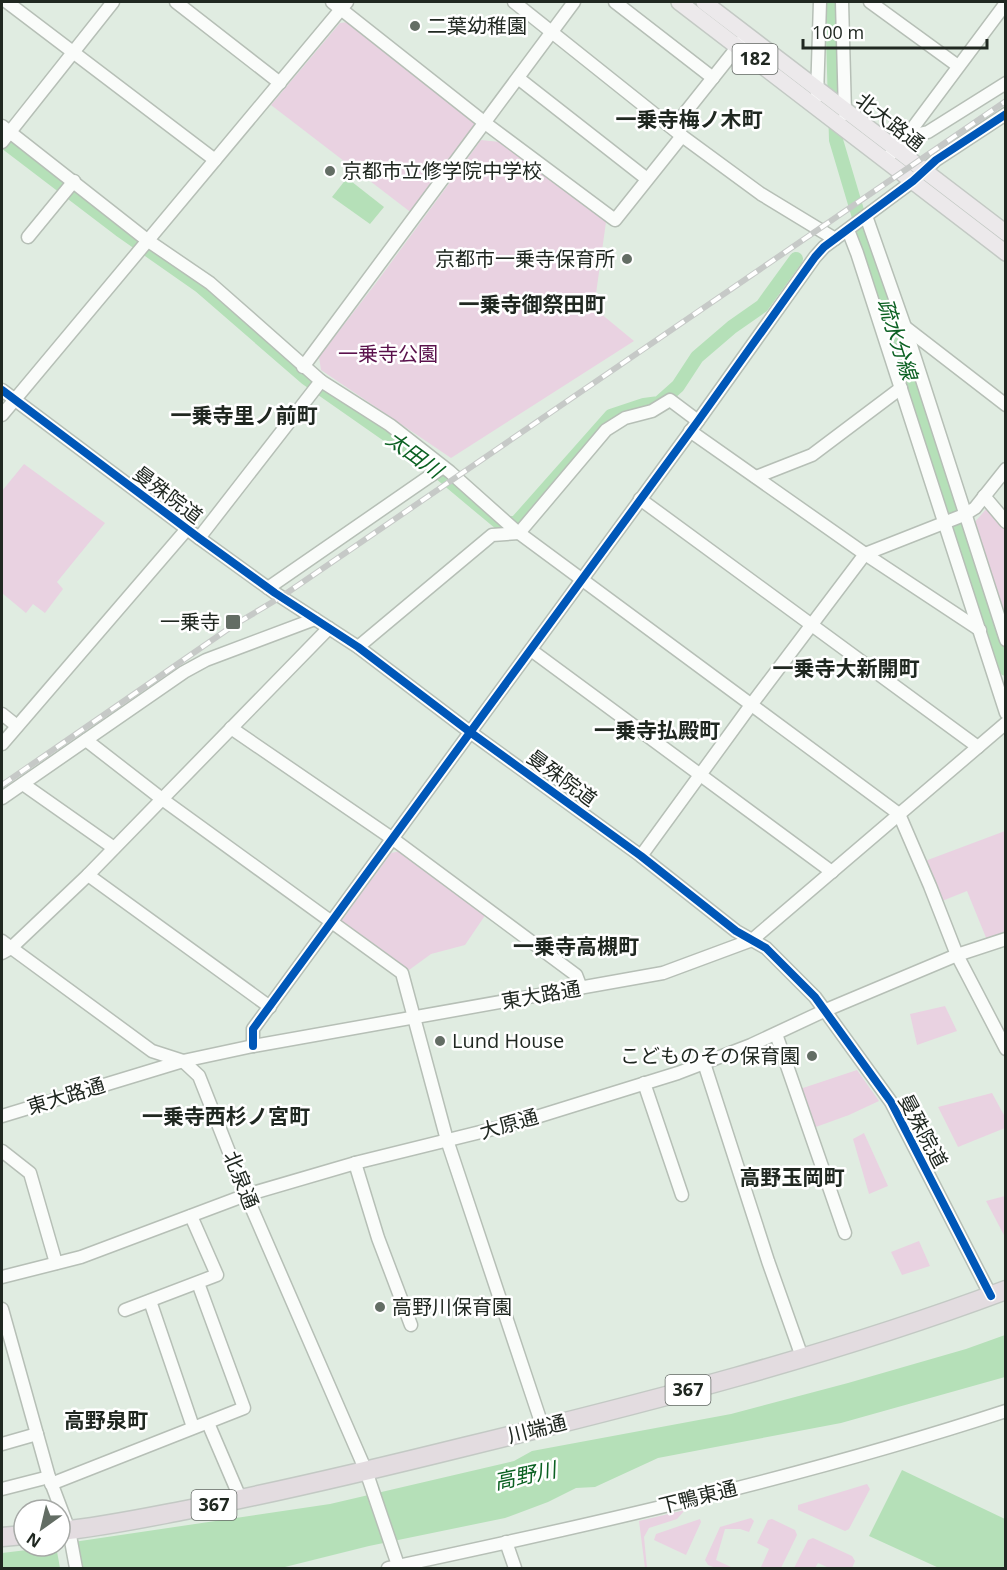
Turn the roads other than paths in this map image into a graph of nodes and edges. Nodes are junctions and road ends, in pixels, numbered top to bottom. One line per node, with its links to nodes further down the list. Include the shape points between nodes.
1 (7, 2): 16 (street)
2 (113, 2): 16 (street)
3 (176, 2): 20 (street)
4 (514, 2): 14 (street)
5 (574, 2): 14 (street)
6 (615, 2): 19 (street)
7 (679, 2): 15 (main road, 北大路通 / 182)
8 (704, 2): 15 (main road, 北大路通 / 182)
9 (820, 2): 22 (street)
10 (842, 2): 23 (street)
11 (870, 2): 17 (street)
12 (1005, 3): 17 (street)
13 (340, 4): 20 (street); 25 (street)
14 (552, 31): 18 (street); 27 (street)
15 (743, 41): 19 (street); 22 (main road, 北大路通 / 182)
16 (72, 51): 28 (street); 30 (street)
17 (958, 66): 29 (street)
18 (518, 78): 25 (street); 33 (street)
19 (713, 78): 27 (street)
20 (280, 82): 30 (street)
21 (1005, 83): 29 (street, via 928,132)
22 (820, 96): 23 (main road, 北大路通 / 182); 26 (main road, 北大路通 / 182, via 830,117)
23 (842, 106): 26 (street); 29 (main road, 北大路通 / 182)
24 (1005, 114): 32 (street)
25 (485, 123): 33 (street, via 615,220); 43 (street)
26 (844, 128): 31 (main road, 北大路通 / 182)
27 (678, 132): 33 (street); 39 (street, via 760,194)
28 (5, 135): 35 (street)
29 (902, 143): 31 (street); 32 (main road, 北大路通 / 182)
30 (215, 160): 40 (street)
31 (885, 160): 34 (main road, 北大路通 / 182)
32 (925, 171): 34 (street); 37 (main road, 北大路通 / 182)
33 (647, 179)
34 (913, 181): 36 (street); 41 (main road, 北大路通 / 182)
35 (69, 187): 38 (street); 40 (street)
36 (857, 223): 39 (street); 42 (street); 45 (street, via 857,253)
37 (1005, 233)
38 (28, 237)
39 (835, 239): 50 (street, via 815,257)
40 (143, 245): 43 (street, via 210,283); 47 (street)
41 (1005, 253)
42 (905, 327): 48 (street); 56 (street)
43 (303, 367): 44 (street)
44 (318, 384): 52 (street, via 390,425); 61 (street)
45 (901, 388): 53 (street, via 812,456); 57 (street)
46 (2, 390): 47 (street, 曼殊院道)
47 (14, 399): 49 (street); 59 (street, 曼殊院道)
48 (1005, 405)
49 (2, 415)
50 (694, 426): 53 (street); 55 (street); 60 (street, via 670,400 652,411 625,418 606,430)
51 (1005, 469): 54 (street)
52 (438, 470): 60 (street); 64 (street)
53 (756, 477): 62 (street)
54 (984, 496): 56 (street); 58 (street)
55 (640, 499): 63 (street); 66 (street)
56 (964, 515): 57 (street); 69 (street)
57 (945, 522): 62 (street); 68 (street)
58 (1005, 522)
59 (187, 529): 61 (street, 曼殊院道); 76 (street)
60 (517, 532): 63 (street); 70 (street, via 492,535)
61 (199, 538): 64 (street, 曼殊院道)
62 (865, 554): 66 (street); 68 (street)
63 (583, 579): 71 (street); 72 (street)
64 (268, 588): 65 (street, 曼殊院道)
65 (315, 619): 67 (street, 曼殊院道); 79 (street, via 206,660)
66 (812, 624): 72 (street); 81 (street)
67 (329, 628): 70 (street, 曼殊院道); 77 (street)
68 (980, 630): 73 (street)
69 (1005, 640)
70 (358, 647): 78 (street, 曼殊院道)
71 (531, 650): 78 (street); 82 (street)
72 (751, 705): 82 (street); 86 (street)
73 (1005, 713)
74 (2, 714): 76 (street)
75 (1005, 723): 81 (street, 東大路通)
76 (17, 726): 80 (street)
77 (231, 728): 85 (street); 87 (street)
78 (470, 732): 87 (street); 89 (street, 曼殊院道)
79 (86, 740): 83 (street); 85 (street)
80 (2, 744)
81 (978, 747): 86 (street, 東大路通)
82 (700, 775): 89 (street); 90 (street)
83 (23, 784): 84 (street); 88 (street)
84 (2, 798)
85 (162, 799): 88 (street); 92 (street)
86 (899, 814): 90 (street, 東大路通); 96 (street)
87 (393, 839): 92 (street); 97 (street, via 576,975)
88 (114, 848): 91 (street)
89 (641, 856): 94 (street, 曼殊院道)
90 (832, 872): 94 (street, 東大路通)
91 (88, 875): 95 (street); 98 (street)
92 (332, 923): 98 (street); 100 (street, via 402,973)
93 (1005, 939): 96 (street, 大原通)
94 (752, 940): 97 (street, 東大路通, via 663,973); 99 (street, 曼殊院道, via 766,948)
95 (5, 947): 104 (street, via 152,1051)
96 (957, 956): 99 (street, 大原通); 103 (street)
97 (581, 988): 100 (street, 東大路通)
98 (270, 1007): 102 (street, via 253,1029)
99 (826, 1010): 101 (street, 大原通); 118 (street, 曼殊院道, via 891,1102)
100 (415, 1017): 102 (street, 東大路通); 108 (street)
101 (776, 1034): 105 (street, 大原通); 114 (street)
102 (254, 1046): 104 (street, 東大路通)
103 (1005, 1049)
104 (183, 1061): 107 (street, 東大路通); 111 (street, 北泉通, via 199,1076)
105 (704, 1063): 106 (street, 大原通); 123 (street)
106 (644, 1083): 108 (street, 大原通, via 517,1123); 112 (street)
107 (2, 1116)
108 (447, 1140): 110 (street, 大原通); 127 (street)
109 (2, 1151): 115 (street, via 30,1173)
110 (355, 1163): 111 (street, 大原通); 122 (street)
111 (246, 1195): 113 (street, 大原通); 130 (street, 北泉通)
112 (682, 1195)
113 (191, 1216): 115 (street, 大原通); 117 (street, via 217,1275)
114 (845, 1233)
115 (56, 1263): 116 (street, 大原通)
116 (2, 1276)
117 (198, 1282): 119 (street); 125 (street, via 244,1408)
118 (998, 1293): 123 (highway, 川端通 / 367)
119 (150, 1300): 121 (street); 126 (street)
120 (2, 1309): 128 (street)
121 (124, 1310)
122 (411, 1325)
123 (802, 1357): 127 (highway, 川端通 / 367)
124 (1005, 1411): 136 (street, 下鴨東通, via 735,1488)
125 (208, 1423): 126 (street); 134 (street)
126 (193, 1427): 131 (street)
127 (544, 1427): 130 (highway, 川端通 / 367)
128 (37, 1434): 129 (street); 131 (street)
129 (2, 1444)
130 (369, 1479): 134 (highway, 川端通 / 367); 138 (street, 北泉通)
131 (50, 1481): 132 (street); 133 (street)
132 (2, 1489)
133 (55, 1498)
134 (241, 1500): 135 (highway, 川端通 / 367)
135 (72, 1533)
136 (506, 1542): 138 (street, 下鴨東通); 140 (street)
137 (72, 1553): 139 (street)
138 (395, 1565)
139 (76, 1569)
140 (515, 1569)

